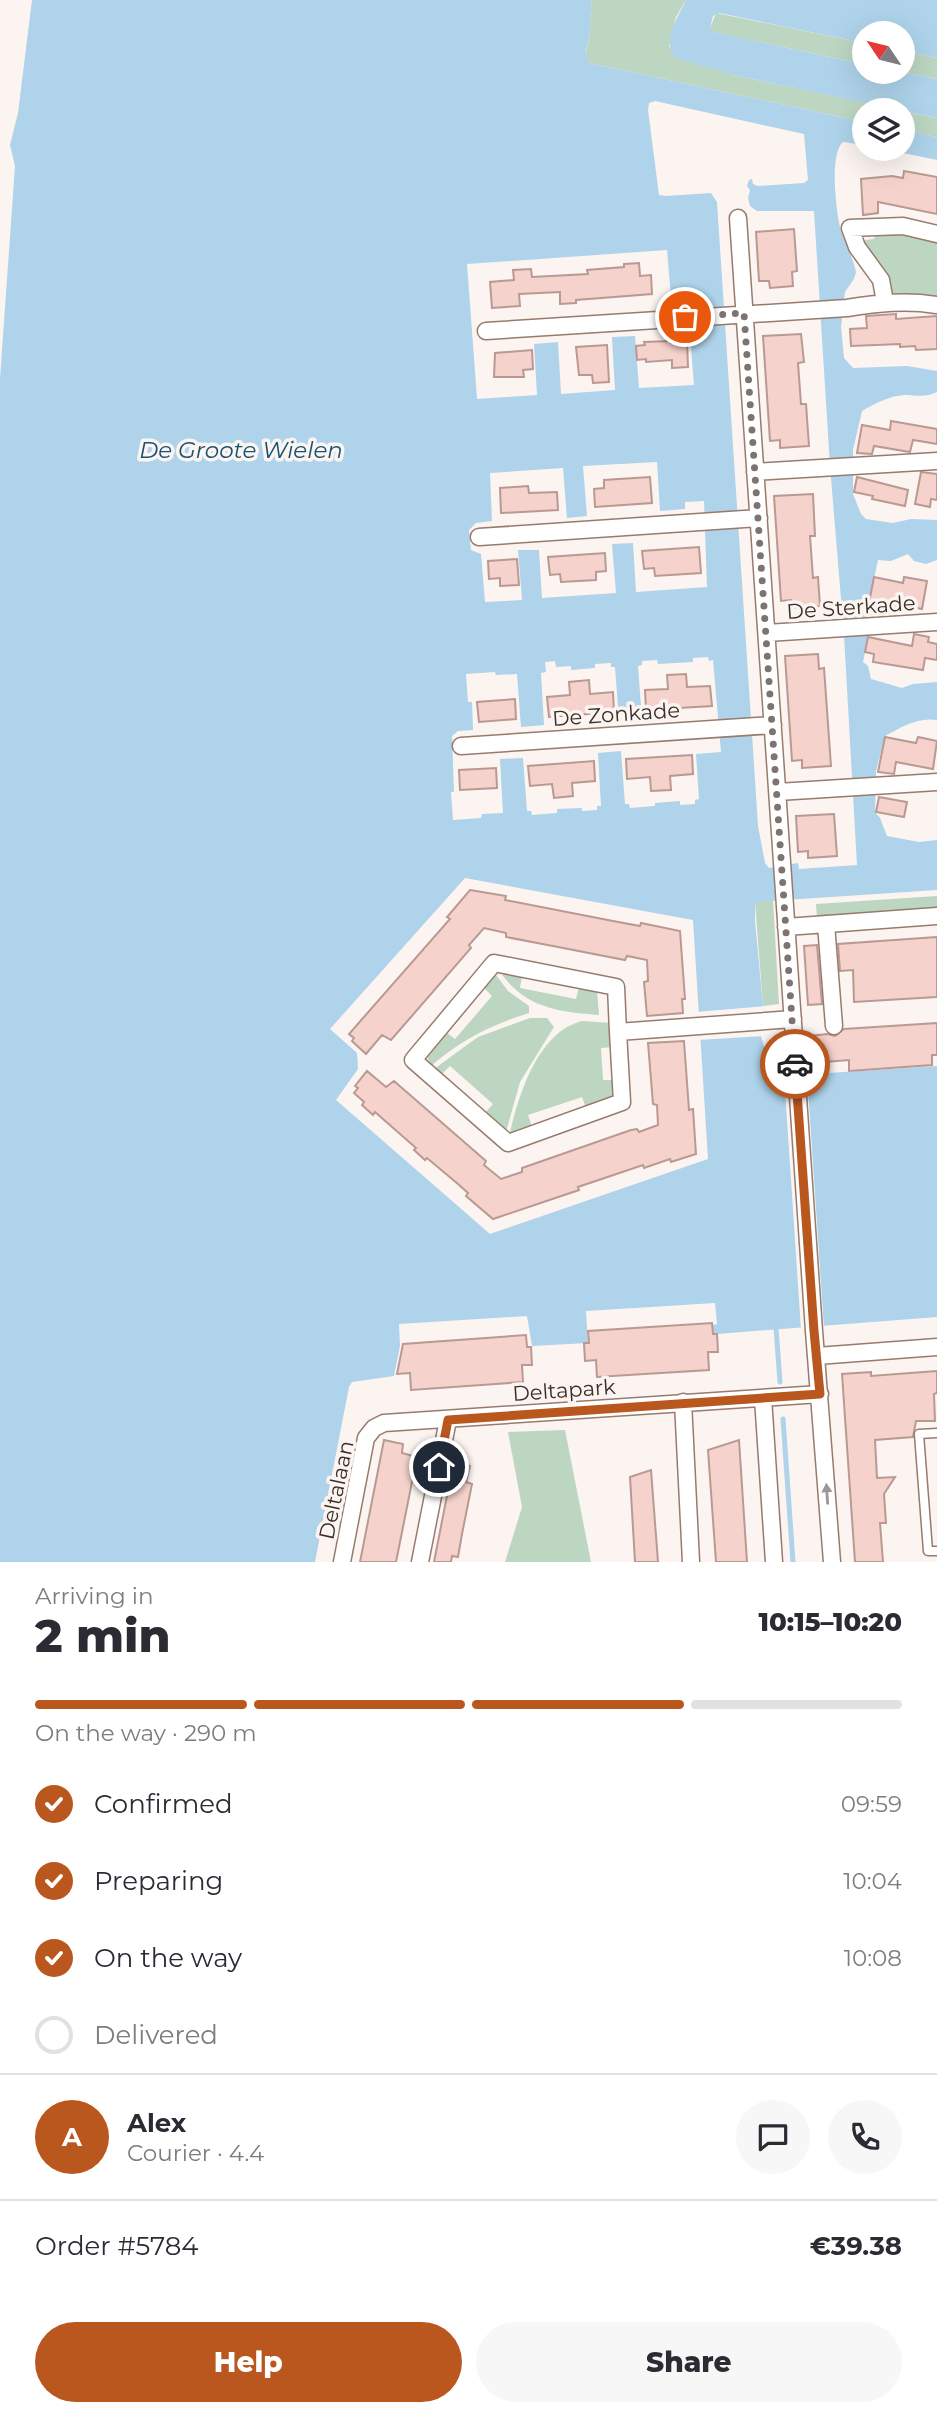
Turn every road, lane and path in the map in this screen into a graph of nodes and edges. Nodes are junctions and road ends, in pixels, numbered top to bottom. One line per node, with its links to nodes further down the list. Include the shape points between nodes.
1 (738, 218): 5 (street)
2 (937, 234): 3 (street, via 903,226 850,228 881,280)
3 (885, 302): 4 (street); 5 (street)
4 (937, 305)
5 (737, 313): 6 (street); 8 (street)
6 (486, 331)
7 (937, 461): 8 (street)
8 (755, 472): 9 (street)
9 (753, 519): 10 (street); 12 (street)
10 (479, 537)
11 (937, 622): 12 (street, De Sterkade)
12 (767, 633): 13 (street)
13 (767, 725): 14 (street, De Zonkade); 16 (street)
14 (461, 746)
15 (937, 782): 16 (street)
16 (778, 792): 19 (street)
17 (937, 916): 18 (street)
18 (826, 924): 19 (street); 21 (street)
19 (786, 927): 20 (street)
20 (786, 1020): 22 (street); 24 (street, via 795,1059)
21 (834, 1026)
22 (618, 1032): 22 (street, via 616,987 494,963 413,1060 508,1143 622,1102)
23 (937, 1347): 24 (street)
24 (817, 1356): 25 (street)
25 (820, 1394): 26 (street, Deltapark); 36 (street, one-way to 25)
26 (763, 1398): 27 (street, Deltapark); 35 (street)
27 (683, 1402): 28 (street, Deltapark); 34 (street)
28 (448, 1420): 29 (street, Deltapark, via 384,1423); 33 (street)
29 (374, 1428): 32 (street, Deltalaan, via 366,1438)
30 (937, 1433): 31 (lane, via 919,1434 928,1551)
31 (937, 1551)
32 (342, 1562)
33 (420, 1562)
34 (691, 1562)
35 (774, 1562)
36 (832, 1562)

